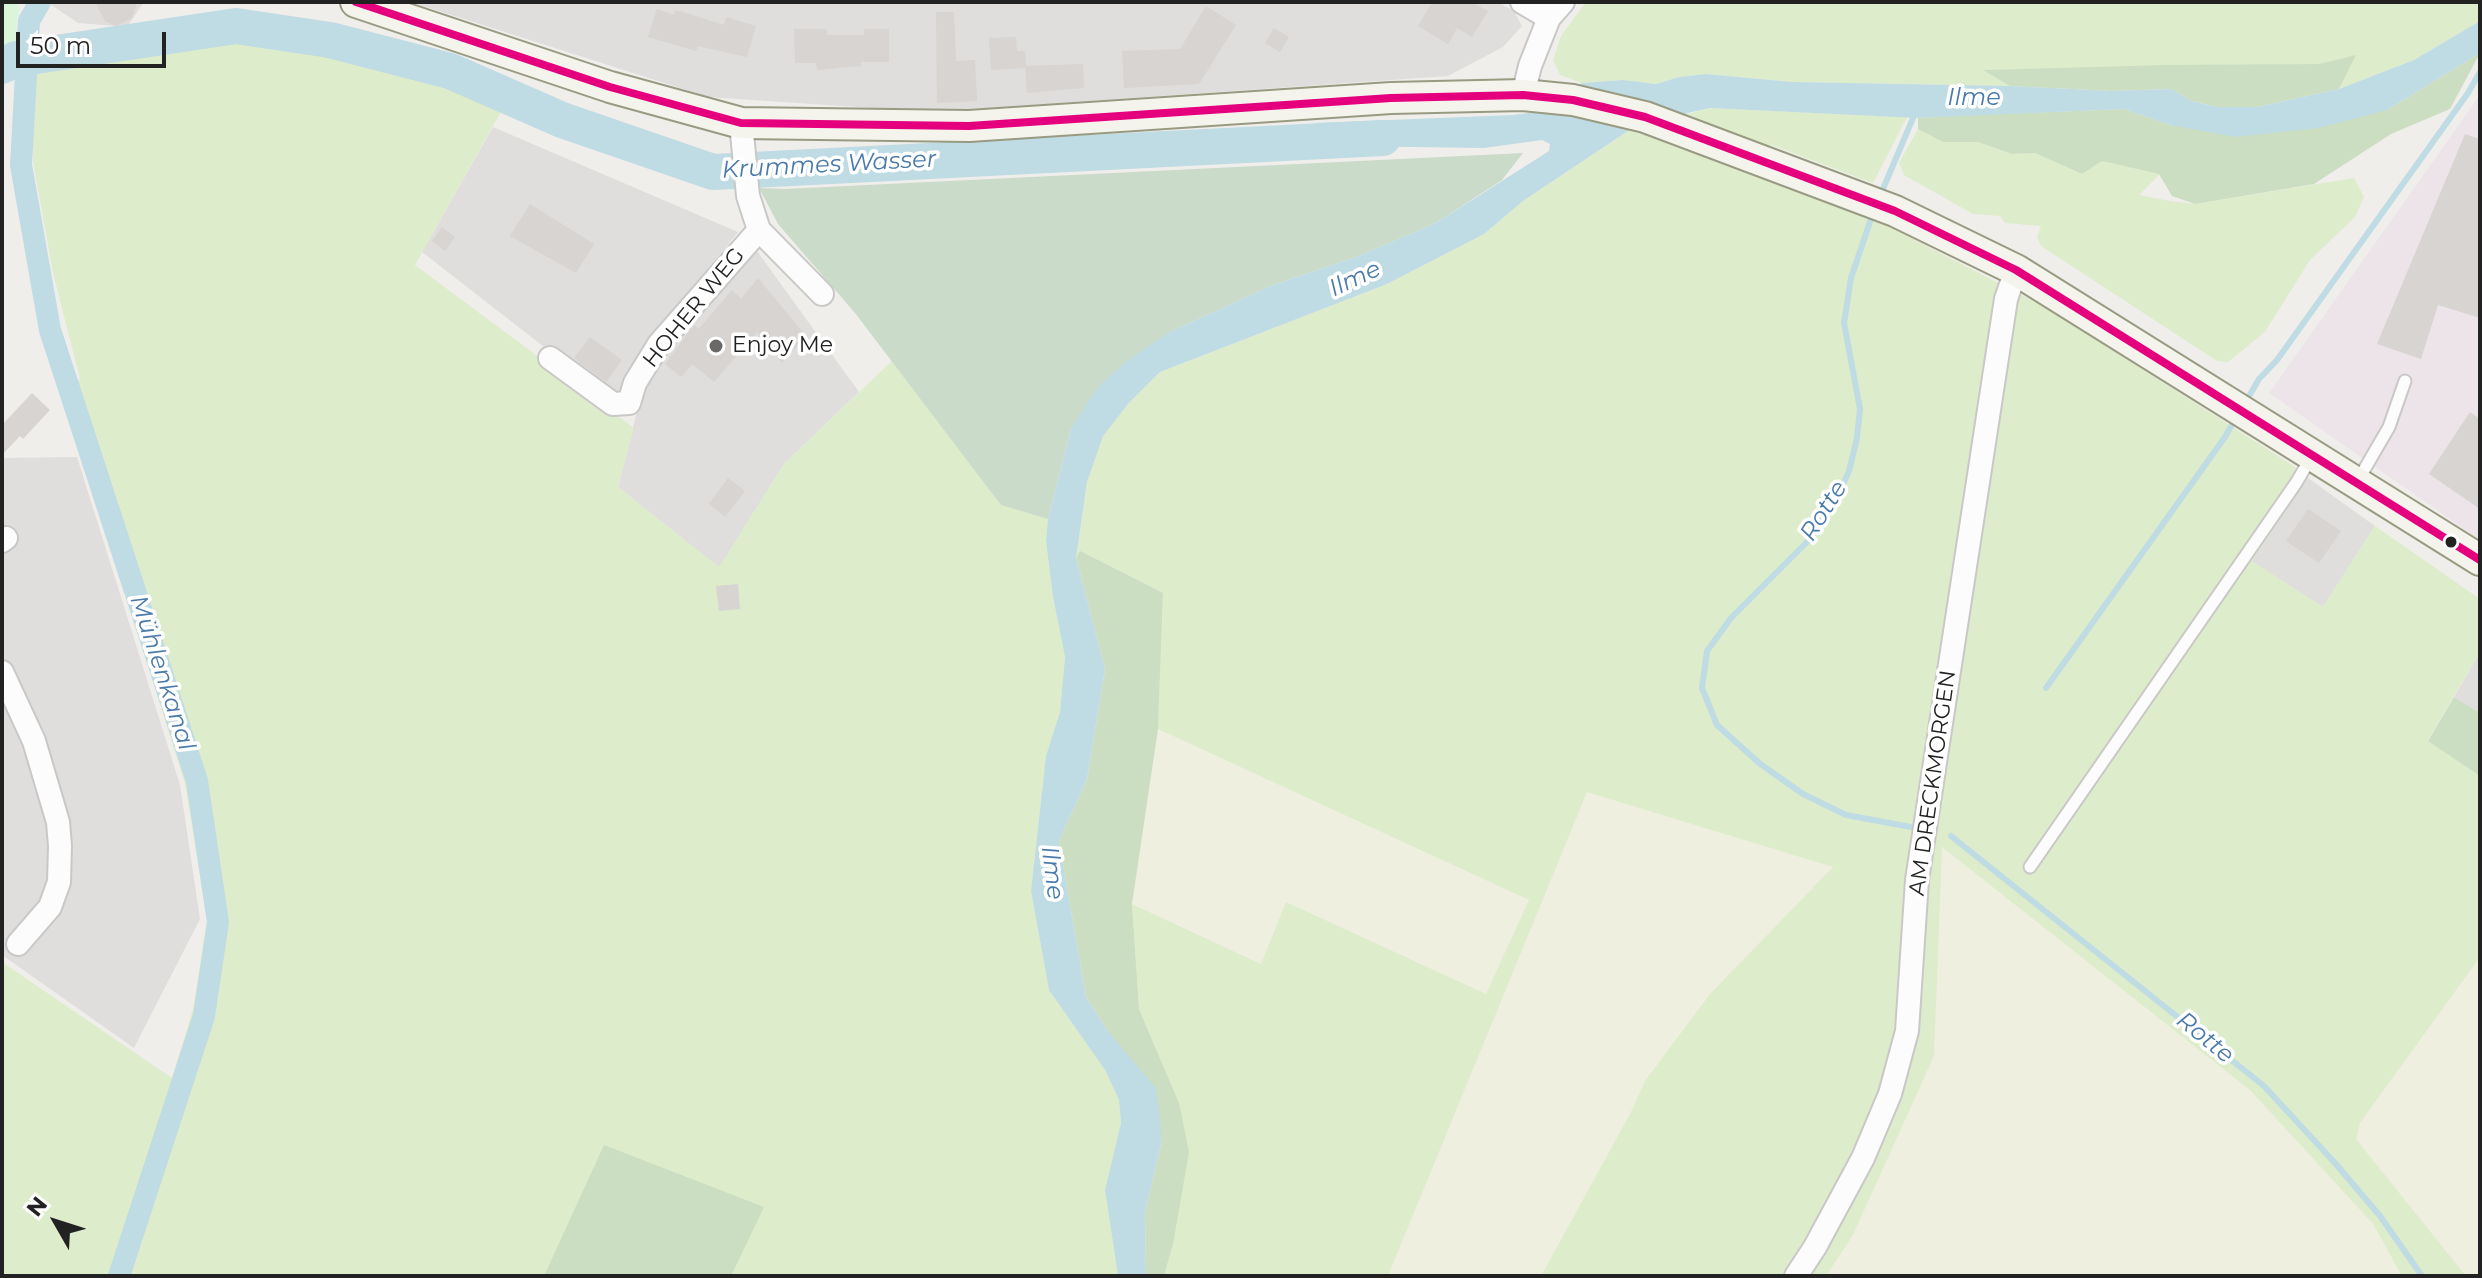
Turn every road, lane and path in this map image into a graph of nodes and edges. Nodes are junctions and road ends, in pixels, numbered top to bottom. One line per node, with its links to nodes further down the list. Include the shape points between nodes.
1 (356, 2): 5 (main road)
2 (1522, 2): 3 (street)
3 (1556, 10): 4 (street)
4 (1523, 95): 5 (main road, via 1391,98); 7 (main road, via 1645,117 1895,211)
5 (742, 137): 6 (street, HOHER WEG, via 748,196)
6 (759, 230): 8 (street); 9 (street, HOHER WEG, via 659,344 629,403 613,404)
7 (2016, 270): 11 (main road); 17 (street, AM DRECKMORGEN, via 2003,315 1917,880 1907,1031 1890,1094 1863,1158)
8 (822, 294)
9 (550, 358)
10 (2405, 381): 12 (lane, via 2389,427)
11 (2312, 456): 12 (main road); 15 (lane)
12 (2356, 483): 13 (main road)
13 (2480, 560)
14 (2, 672): 16 (street, via 34,741 60,846 59,882 50,907)
15 (2030, 867)
16 (18, 944)
17 (1796, 1276)

